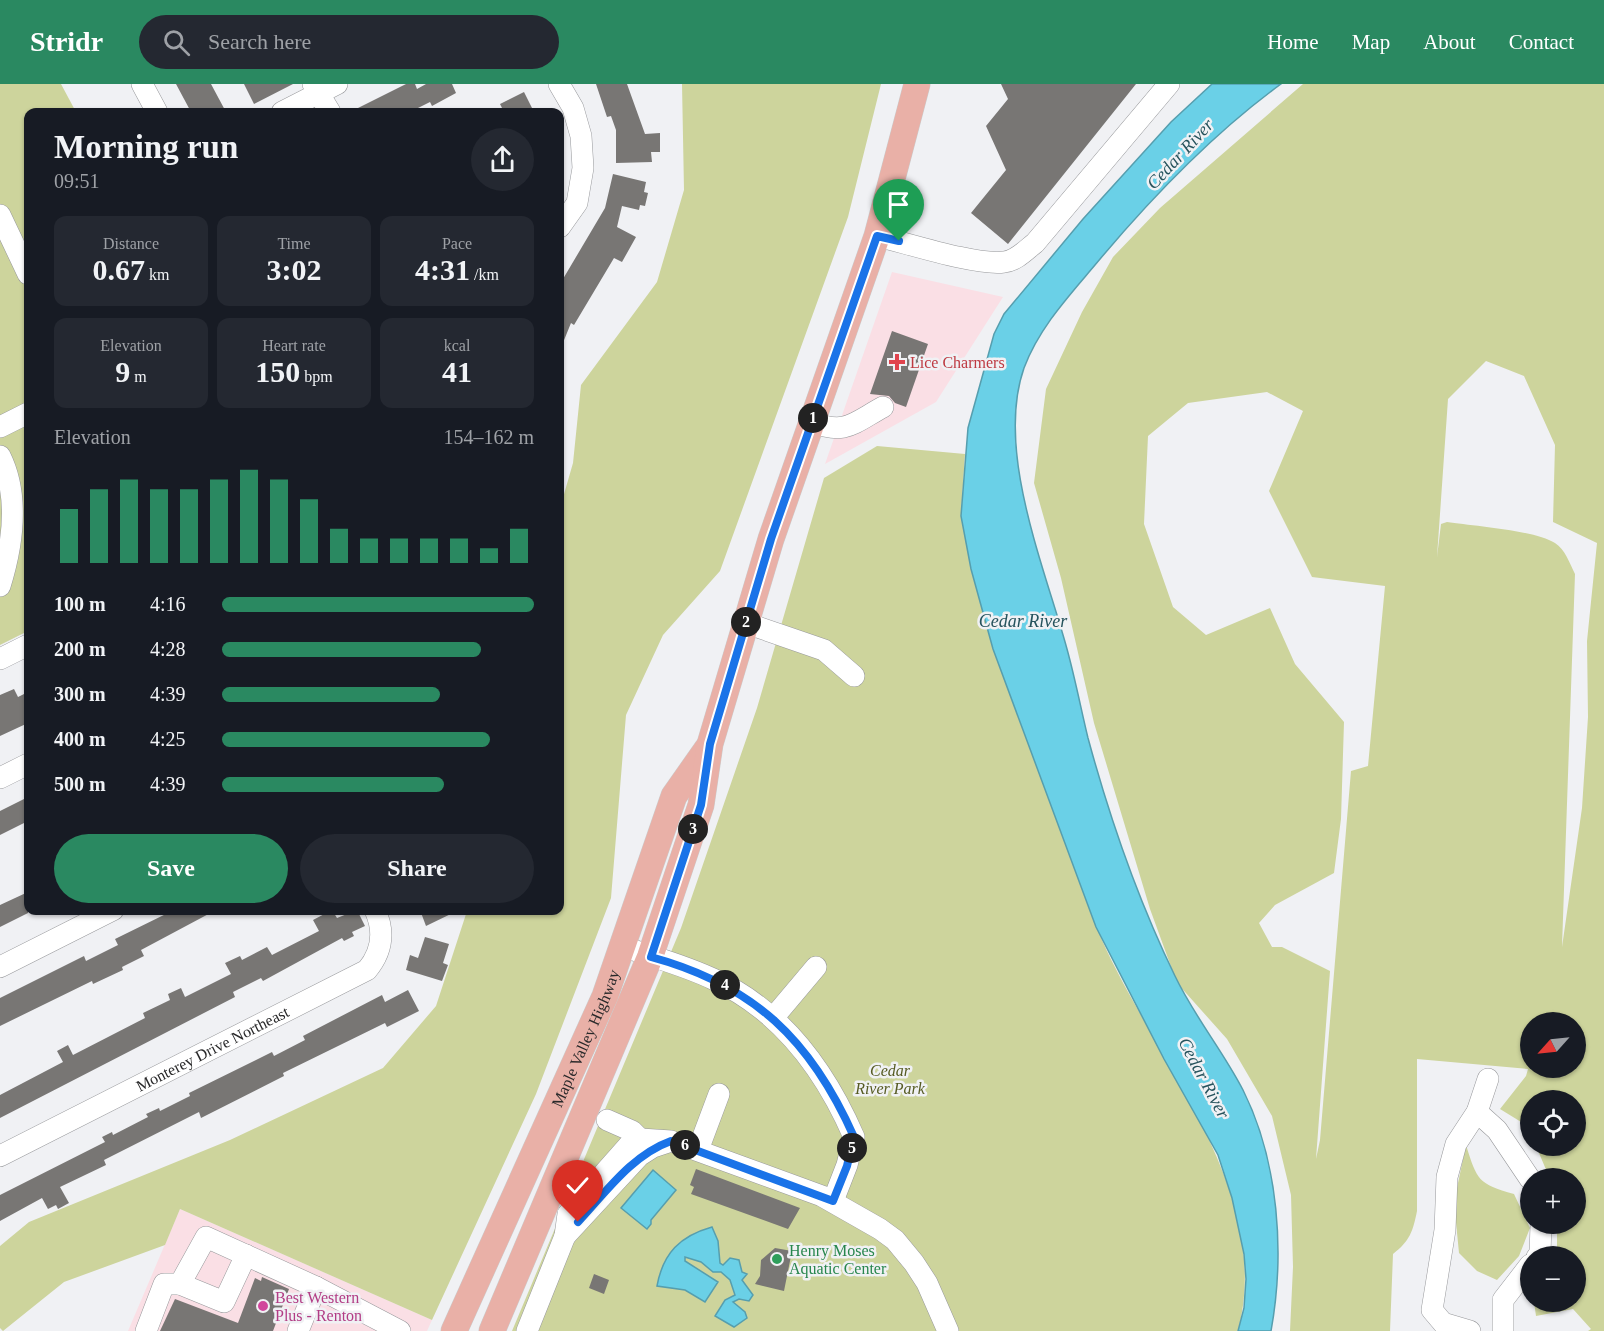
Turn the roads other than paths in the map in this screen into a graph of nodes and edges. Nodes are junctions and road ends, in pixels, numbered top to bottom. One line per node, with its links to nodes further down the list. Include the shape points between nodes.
1 (142, 84): 6 (street)
2 (559, 84): 10 (street, via 573,108 581,136 583,168 577,203)
3 (917, 84): 11 (main road, Maple Valley Highway)
4 (1169, 84): 11 (street, via 1035,243 1020,255 1006,262 987,262)
5 (323, 87): 7 (street); 8 (street)
6 (155, 108)
7 (289, 108)
8 (329, 108)
9 (0, 214): 12 (street)
10 (564, 221)
11 (877, 236): 15 (main road, Maple Valley Highway)
12 (24, 265)
13 (883, 407): 15 (street, via 842,429)
14 (24, 415): 16 (street)
15 (811, 422): 20 (main road, Maple Valley Highway)
16 (0, 427)
17 (0, 456): 18 (street)
18 (20, 521): 19 (street)
19 (0, 586)
20 (746, 623): 23 (street, via 824,650); 24 (main road, Maple Valley Highway)
21 (24, 647): 22 (street)
22 (0, 659)
23 (854, 676)
24 (710, 744): 29 (main road, Maple Valley Highway, via 674,796); 30 (main road, Maple Valley Highway, via 701,805)
25 (24, 766): 26 (street)
26 (0, 778)
27 (103, 915): 31 (street)
28 (377, 915): 41 (street, Monterey Drive Northeast, via 381,944 367,970)
29 (622, 946): 30 (street); 52 (main road, Maple Valley Highway, via 605,996)
30 (651, 957): 33 (street, via 713,979); 53 (main road, Maple Valley Highway)
31 (0, 967)
32 (816, 967): 33 (street)
33 (773, 1018): 43 (street, via 790,1033 818,1070 854,1137)
34 (1488, 1079): 36 (street)
35 (719, 1094): 40 (street)
36 (1477, 1112): 42 (street, via 1497,1130); 56 (street, via 1456,1144 1447,1177 1445,1230 1432,1310 1443,1323)
37 (607, 1120): 38 (street, via 632,1131)
38 (639, 1139): 39 (street); 44 (street, via 629,1145 568,1214)
39 (671, 1141): 40 (street); 44 (street, via 639,1156)
40 (698, 1150): 43 (street)
41 (0, 1156)
42 (1523, 1168)
43 (833, 1201): 55 (street, via 895,1239 927,1283)
44 (565, 1236): 54 (street)
45 (246, 1255): 47 (street, via 206,1236); 47 (street, via 224,1302); 48 (street)
46 (1520, 1278): 57 (street, via 1503,1300)
47 (180, 1284): 49 (street, via 164,1284)
48 (316, 1287): 50 (street); 51 (street)
49 (146, 1331)
50 (298, 1331)
51 (398, 1331)
52 (454, 1331)
53 (492, 1331)
54 (526, 1331)
55 (948, 1331)
56 (1470, 1331)
57 (1503, 1331)

